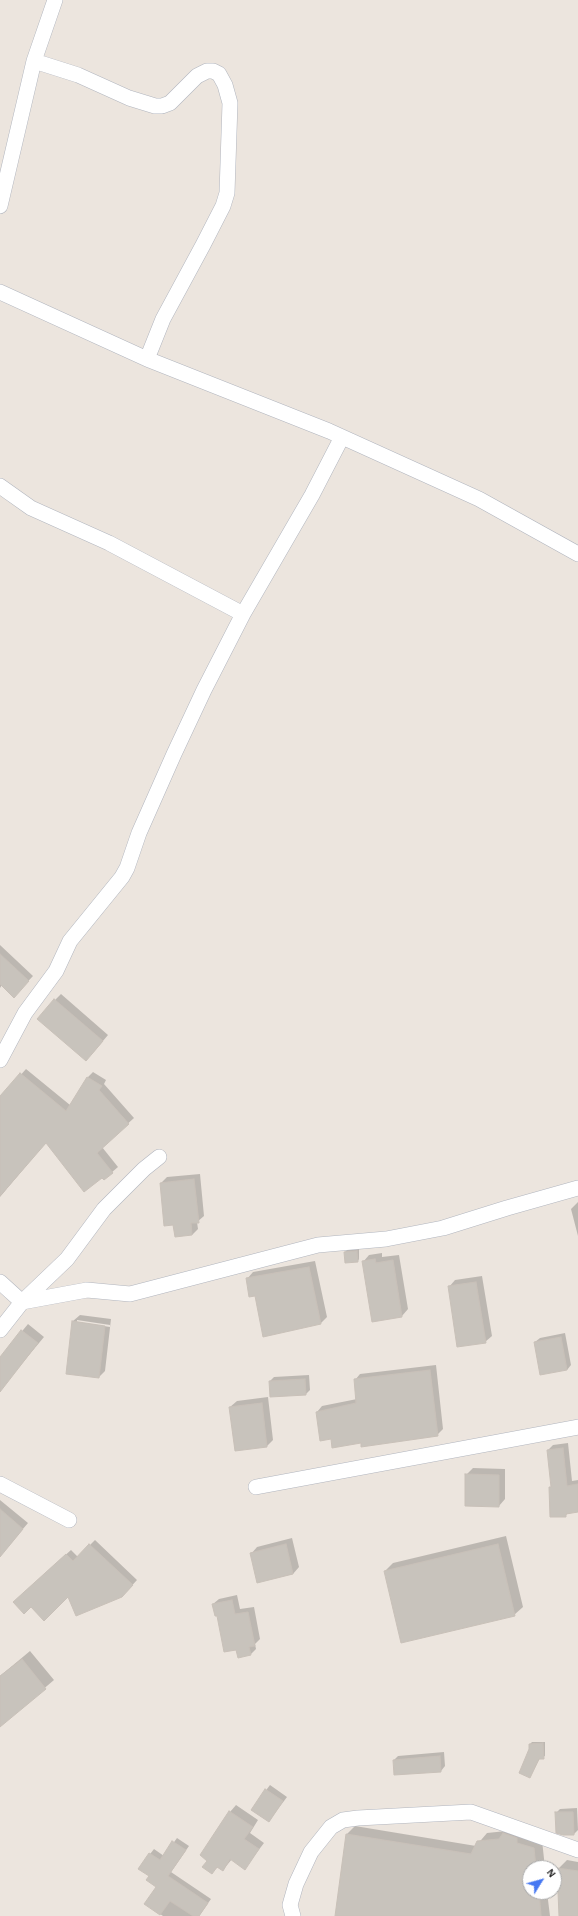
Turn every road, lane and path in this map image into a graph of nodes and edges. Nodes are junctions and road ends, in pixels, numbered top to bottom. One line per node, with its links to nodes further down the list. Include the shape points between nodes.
1 (54, 0): 2 (street)
2 (34, 61): 3 (street); 5 (street, via 78,74 129,98 155,106 170,103 197,76 207,71 219,74 225,85 230,103 227,193 163,318)
3 (0, 206)
4 (0, 292): 5 (street)
5 (147, 359): 6 (street)
6 (342, 437): 8 (street, via 479,499); 9 (street)
7 (0, 486): 9 (street, via 31,508 108,543)
8 (578, 554)
9 (244, 614): 10 (street, via 174,754 139,833 127,868 74,935 56,971 25,1013)
10 (0, 1060)
11 (159, 1157): 14 (street, via 104,1208 67,1259)
12 (578, 1188): 14 (street, via 443,1228 386,1239 318,1245 130,1294 87,1290)
13 (0, 1282): 14 (street)
14 (22, 1302): 15 (street)
15 (0, 1330)
16 (578, 1427): 18 (street)
17 (0, 1484): 19 (street)
18 (256, 1487)
19 (69, 1520)
20 (578, 1850): 21 (street, via 471,1812 344,1820 331,1827 311,1852 296,1884 290,1905)
21 (293, 1916)

